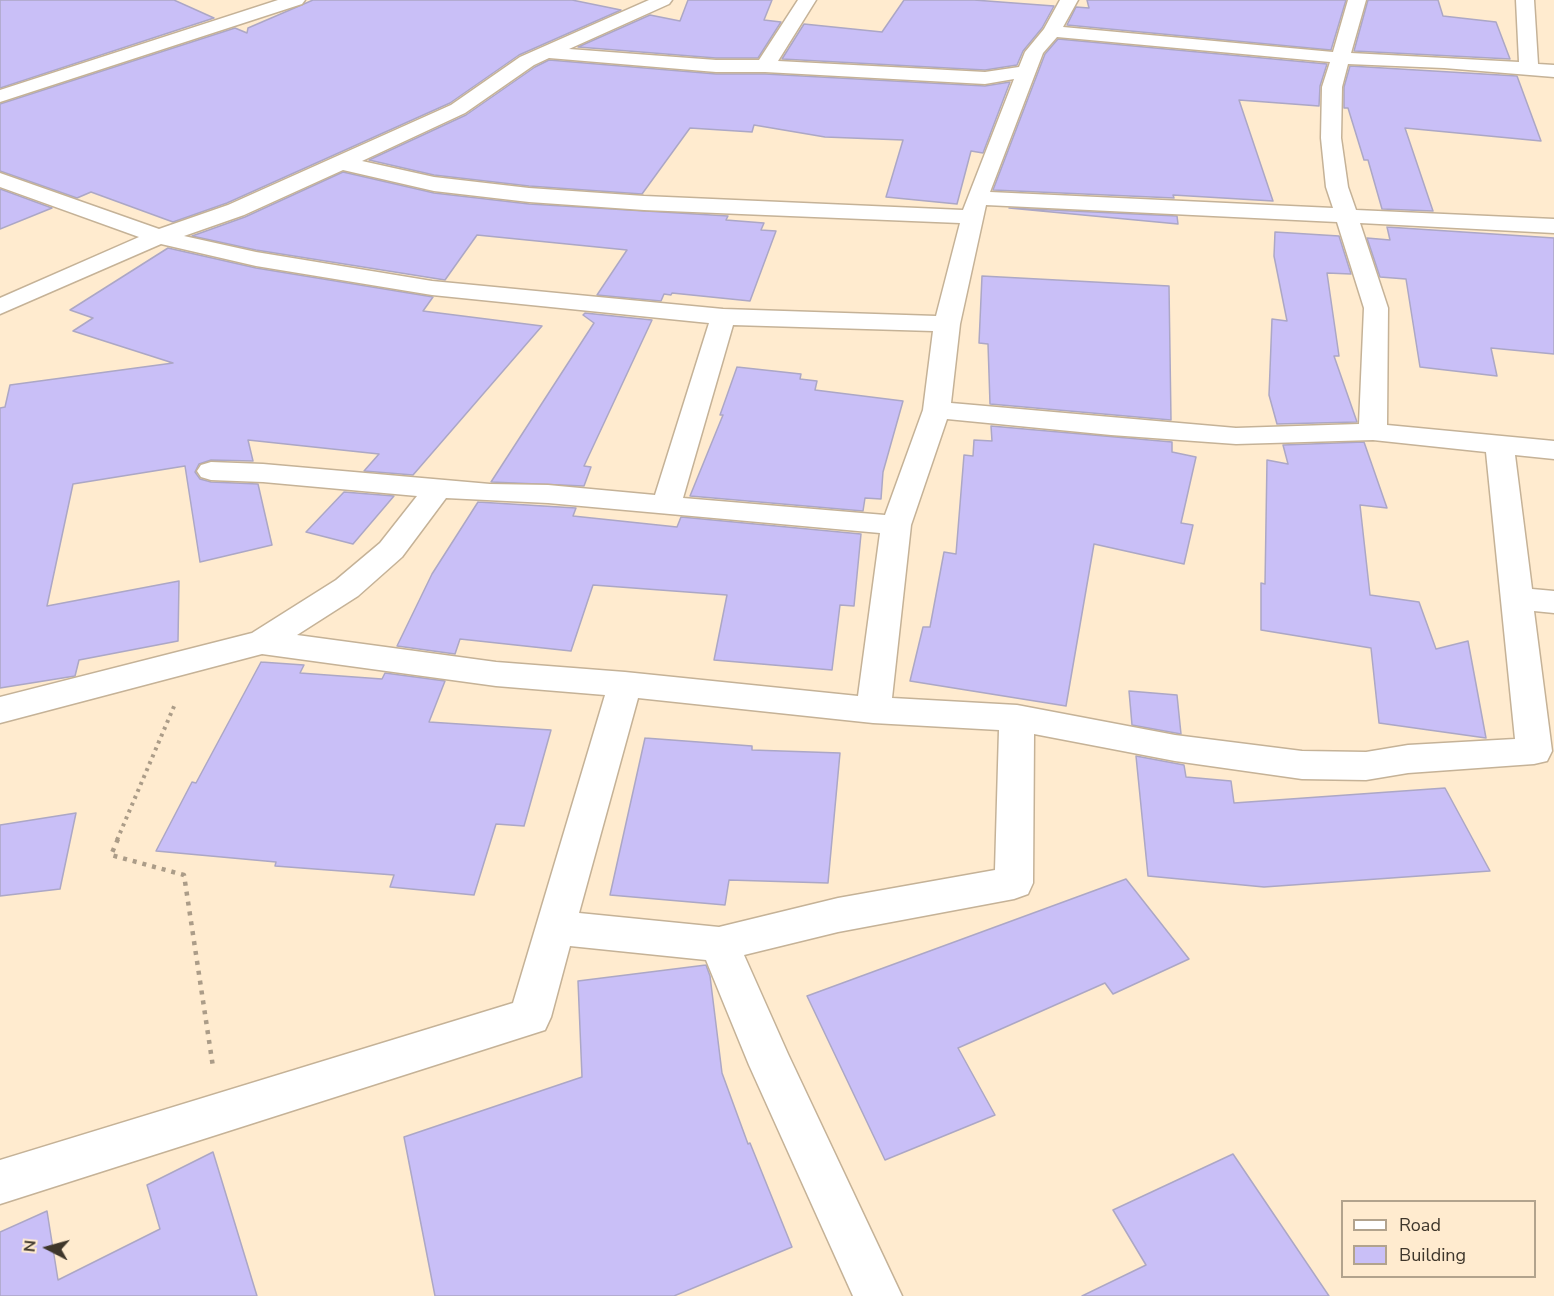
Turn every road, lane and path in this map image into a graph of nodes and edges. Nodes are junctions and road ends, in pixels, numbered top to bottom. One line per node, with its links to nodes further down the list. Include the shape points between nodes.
1 (296, 0): 16 (street)
2 (663, 0): 8 (street)
3 (807, 0): 12 (street)
4 (1069, 0): 9 (street)
5 (1357, 0): 11 (street)
6 (1525, 0): 13 (street)
7 (612, 2): 8 (street)
8 (640, 9): 10 (street)
9 (1052, 31): 11 (street); 15 (street, via 1034,52)
10 (550, 53): 12 (street); 17 (street, via 527,61 458,109)
11 (1342, 58): 13 (street); 20 (street, via 1332,87 1331,138 1337,187)
12 (765, 66): 15 (street, via 985,78)
13 (1529, 69): 14 (street)
14 (1554, 71)
15 (1025, 72): 19 (street)
16 (0, 96)
17 (341, 163): 19 (street, via 434,184 644,203); 22 (street, via 236,210)
18 (0, 180): 22 (street)
19 (975, 207): 20 (street); 25 (street)
20 (1347, 216): 21 (street); 27 (street, via 1376,308)
21 (1554, 225)
22 (159, 237): 23 (street); 24 (street, via 256,259 432,288)
23 (0, 307)
24 (723, 317): 25 (street); 32 (street)
25 (947, 324): 26 (street)
26 (938, 410): 27 (street, via 1236,436); 33 (street)
27 (1373, 432): 28 (street)
28 (1500, 446): 29 (street); 34 (street)
29 (1554, 450)
30 (211, 471): 31 (street)
31 (439, 488): 32 (street); 36 (street, via 392,550 347,588)
32 (666, 506): 33 (street)
33 (896, 525): 40 (street)
34 (1518, 598): 35 (street); 41 (street, via 1534,751 1408,759 1366,766 1302,765 1175,748)
35 (1554, 602)
36 (262, 642): 37 (street); 38 (street, via 496,674)
37 (193, 661): 39 (street); 44 (path, via 111,855 184,875)
38 (625, 684): 40 (street); 42 (street)
39 (0, 710)
40 (873, 710): 41 (street)
41 (1017, 718): 43 (street, via 1014,883 838,915)
42 (556, 928): 43 (street); 44 (street, via 530,1017)
43 (719, 944): 46 (street)
44 (220, 1112): 45 (street)
45 (0, 1182)
46 (878, 1296)

